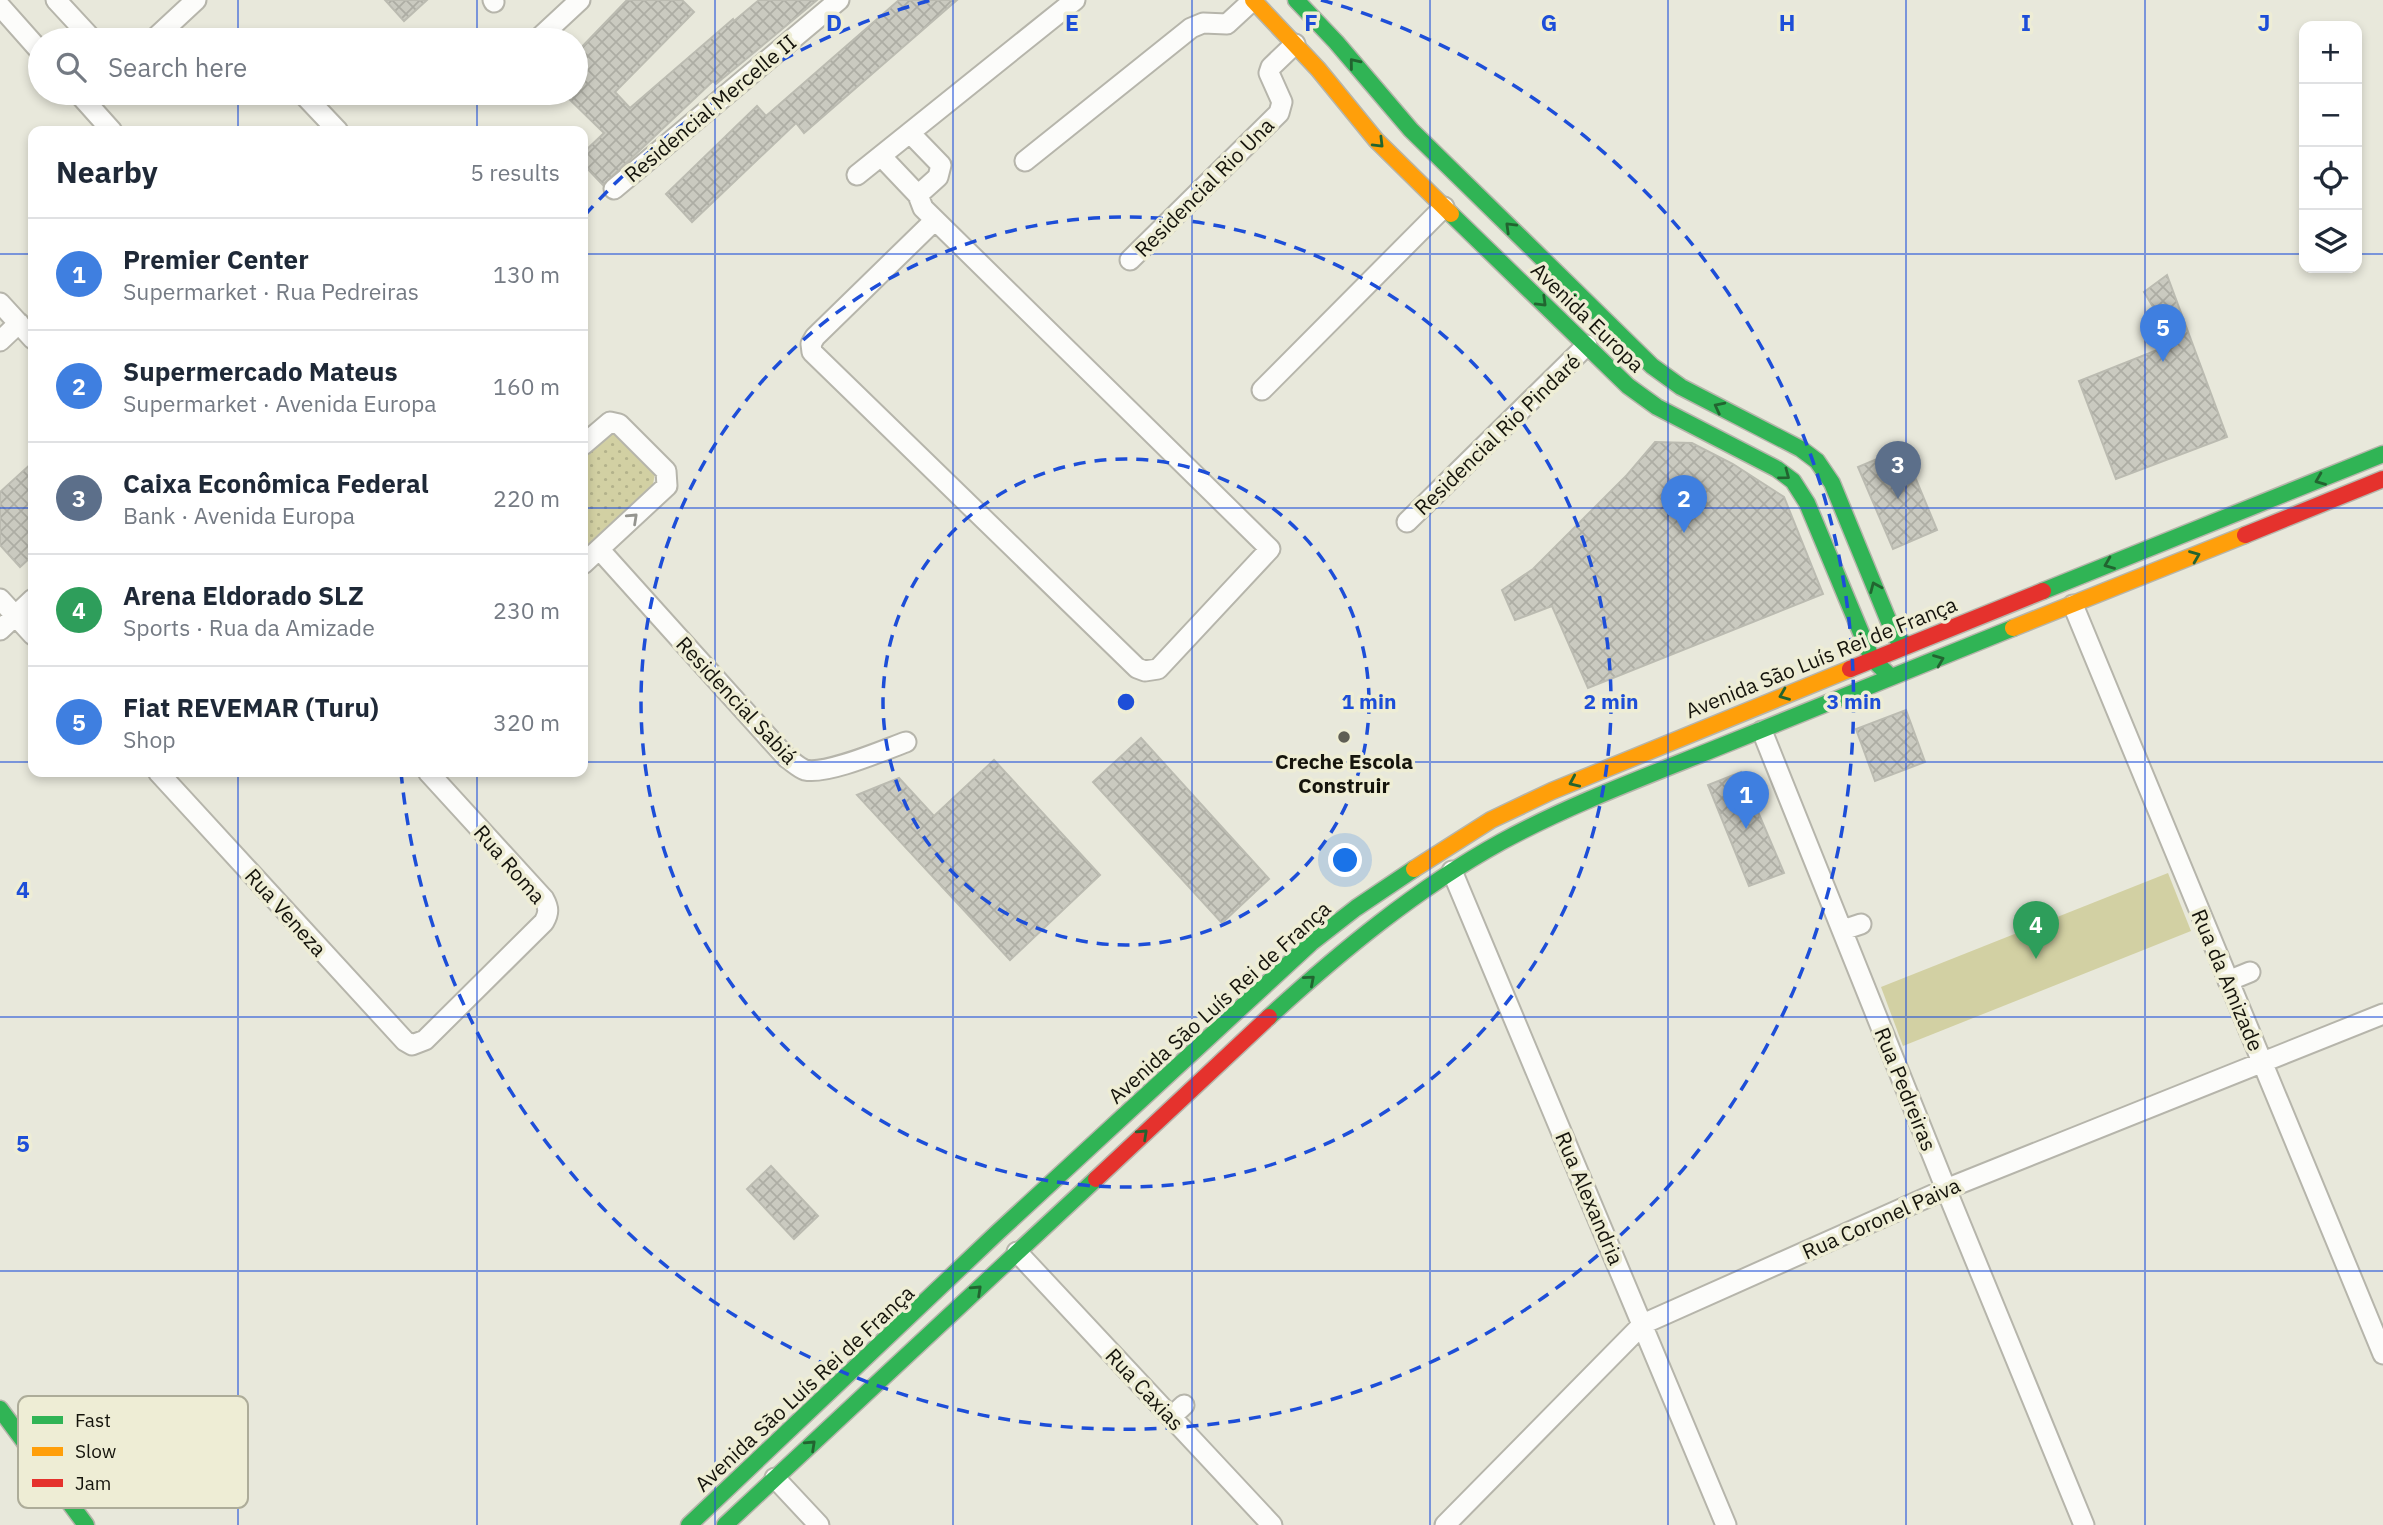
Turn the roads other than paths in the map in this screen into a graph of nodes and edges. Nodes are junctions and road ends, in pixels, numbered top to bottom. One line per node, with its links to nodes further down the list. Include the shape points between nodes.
1 (56, 0): 9 (street)
2 (196, 0): 10 (street)
3 (579, 0): 11 (street)
4 (839, 0): 22 (street, Residencial Mercelle II)
5 (1075, 0): 18 (street)
6 (1253, 0): 13 (main road, Avenida Europa); 20 (street, via 1227,23 1191,28)
7 (1296, 0): 33 (main road, Avenida Europa, one-way to 7, via 1681,387 1653,366 1404,123)
8 (0, 6): 12 (street)
9 (82, 28)
10 (166, 28)
11 (550, 28)
12 (28, 38)
13 (1295, 44): 24 (main road, Avenida Europa, one-way to 24, via 1366,129); 26 (street, Residencial Rio Una, via 1269,73 1282,102 1279,113)
14 (94, 105): 16 (street)
15 (313, 105): 17 (street)
16 (109, 126)
17 (333, 126)
18 (910, 132): 19 (street); 23 (street, via 941,165 938,177)
19 (881, 156): 21 (street); 23 (street)
20 (1025, 162)
21 (857, 175)
22 (614, 190)
23 (918, 195): 25 (street)
24 (1444, 206): 31 (main road, Avenida Europa, one-way to 31); 32 (street)
25 (935, 220): 25 (street, via 1270,549 1158,669 1137,668 812,352 815,337)
26 (1130, 260)
27 (0, 303): 28 (street)
28 (19, 323): 29 (street); 30 (street)
29 (28, 333)
30 (0, 341)
31 (1587, 345): 35 (main road, Avenida Europa, via 1642,397); 38 (street, Residencial Rio Pindaré)
32 (1262, 390)
33 (1756, 426): 35 (main road); 47 (main road, Avenida Europa, one-way to 33, via 1894,634 1823,468 1801,449)
34 (588, 441): 39 (street, one-way to 34, via 669,478 619,424 610,422)
35 (1743, 452): 48 (main road, Avenida Europa, one-way to 48, via 1786,475 1804,495)
36 (2383, 454): 47 (main road, Avenida São Luís Rei de França, one-way to 47)
37 (2383, 479): 43 (main road, one-way to 37)
38 (1407, 522)
39 (600, 549): 40 (street); 51 (street, Residencial Sabiá, via 787,758 803,769 817,771)
40 (588, 560)
41 (0, 599): 44 (street)
42 (28, 604): 44 (street)
43 (2073, 605): 49 (main road, one-way to 43); 56 (street, Rua da Amizade)
44 (16, 616): 45 (street); 46 (street)
45 (28, 629)
46 (0, 630)
47 (1908, 645): 48 (main road, Avenida São Luís Rei de França)
48 (1872, 659): 49 (main road); 69 (main road, Avenida São Luís Rei de França, one-way to 69, via 1625,759 1491,820 1356,908 1311,943 1166,1077)
49 (1892, 678): 50 (main road)
50 (1762, 731): 54 (main road, via 1560,814); 60 (street, Rua Pedreiras, via 1852,927)
51 (906, 742)
52 (163, 777): 58 (street, Rua Veneza, via 405,1041)
53 (433, 777): 58 (street, Rua Roma, via 544,899 548,914)
54 (1452, 871): 61 (main road, one-way to 54, via 1305,984 1372,928); 62 (street, Rua Alexandria)
55 (2250, 972): 56 (street)
56 (2228, 981): 59 (street, Rua da Amizade)
57 (2383, 1014): 59 (street, Rua Coronel Paiva)
58 (418, 1044)
59 (2262, 1063): 60 (street, Rua Coronel Paiva); 63 (street, Rua da Amizade)
60 (1946, 1189): 62 (street, Rua Coronel Paiva); 75 (street, Rua Pedreiras)
61 (1017, 1252): 66 (main road, one-way to 61); 72 (street, Rua Caxias, via 1177,1411)
62 (1643, 1324): 73 (street, Rua Coronel Paiva); 74 (street, Rua Alexandria)
63 (2383, 1354)
64 (0, 1409): 65 (main road)
65 (18, 1433)
66 (775, 1478): 70 (main road); 71 (street)
67 (73, 1508): 68 (main road)
68 (86, 1525)
69 (690, 1525)
70 (725, 1525)
71 (819, 1525)
72 (1272, 1525)
73 (1445, 1525)
74 (1726, 1525)
75 (2084, 1525)

